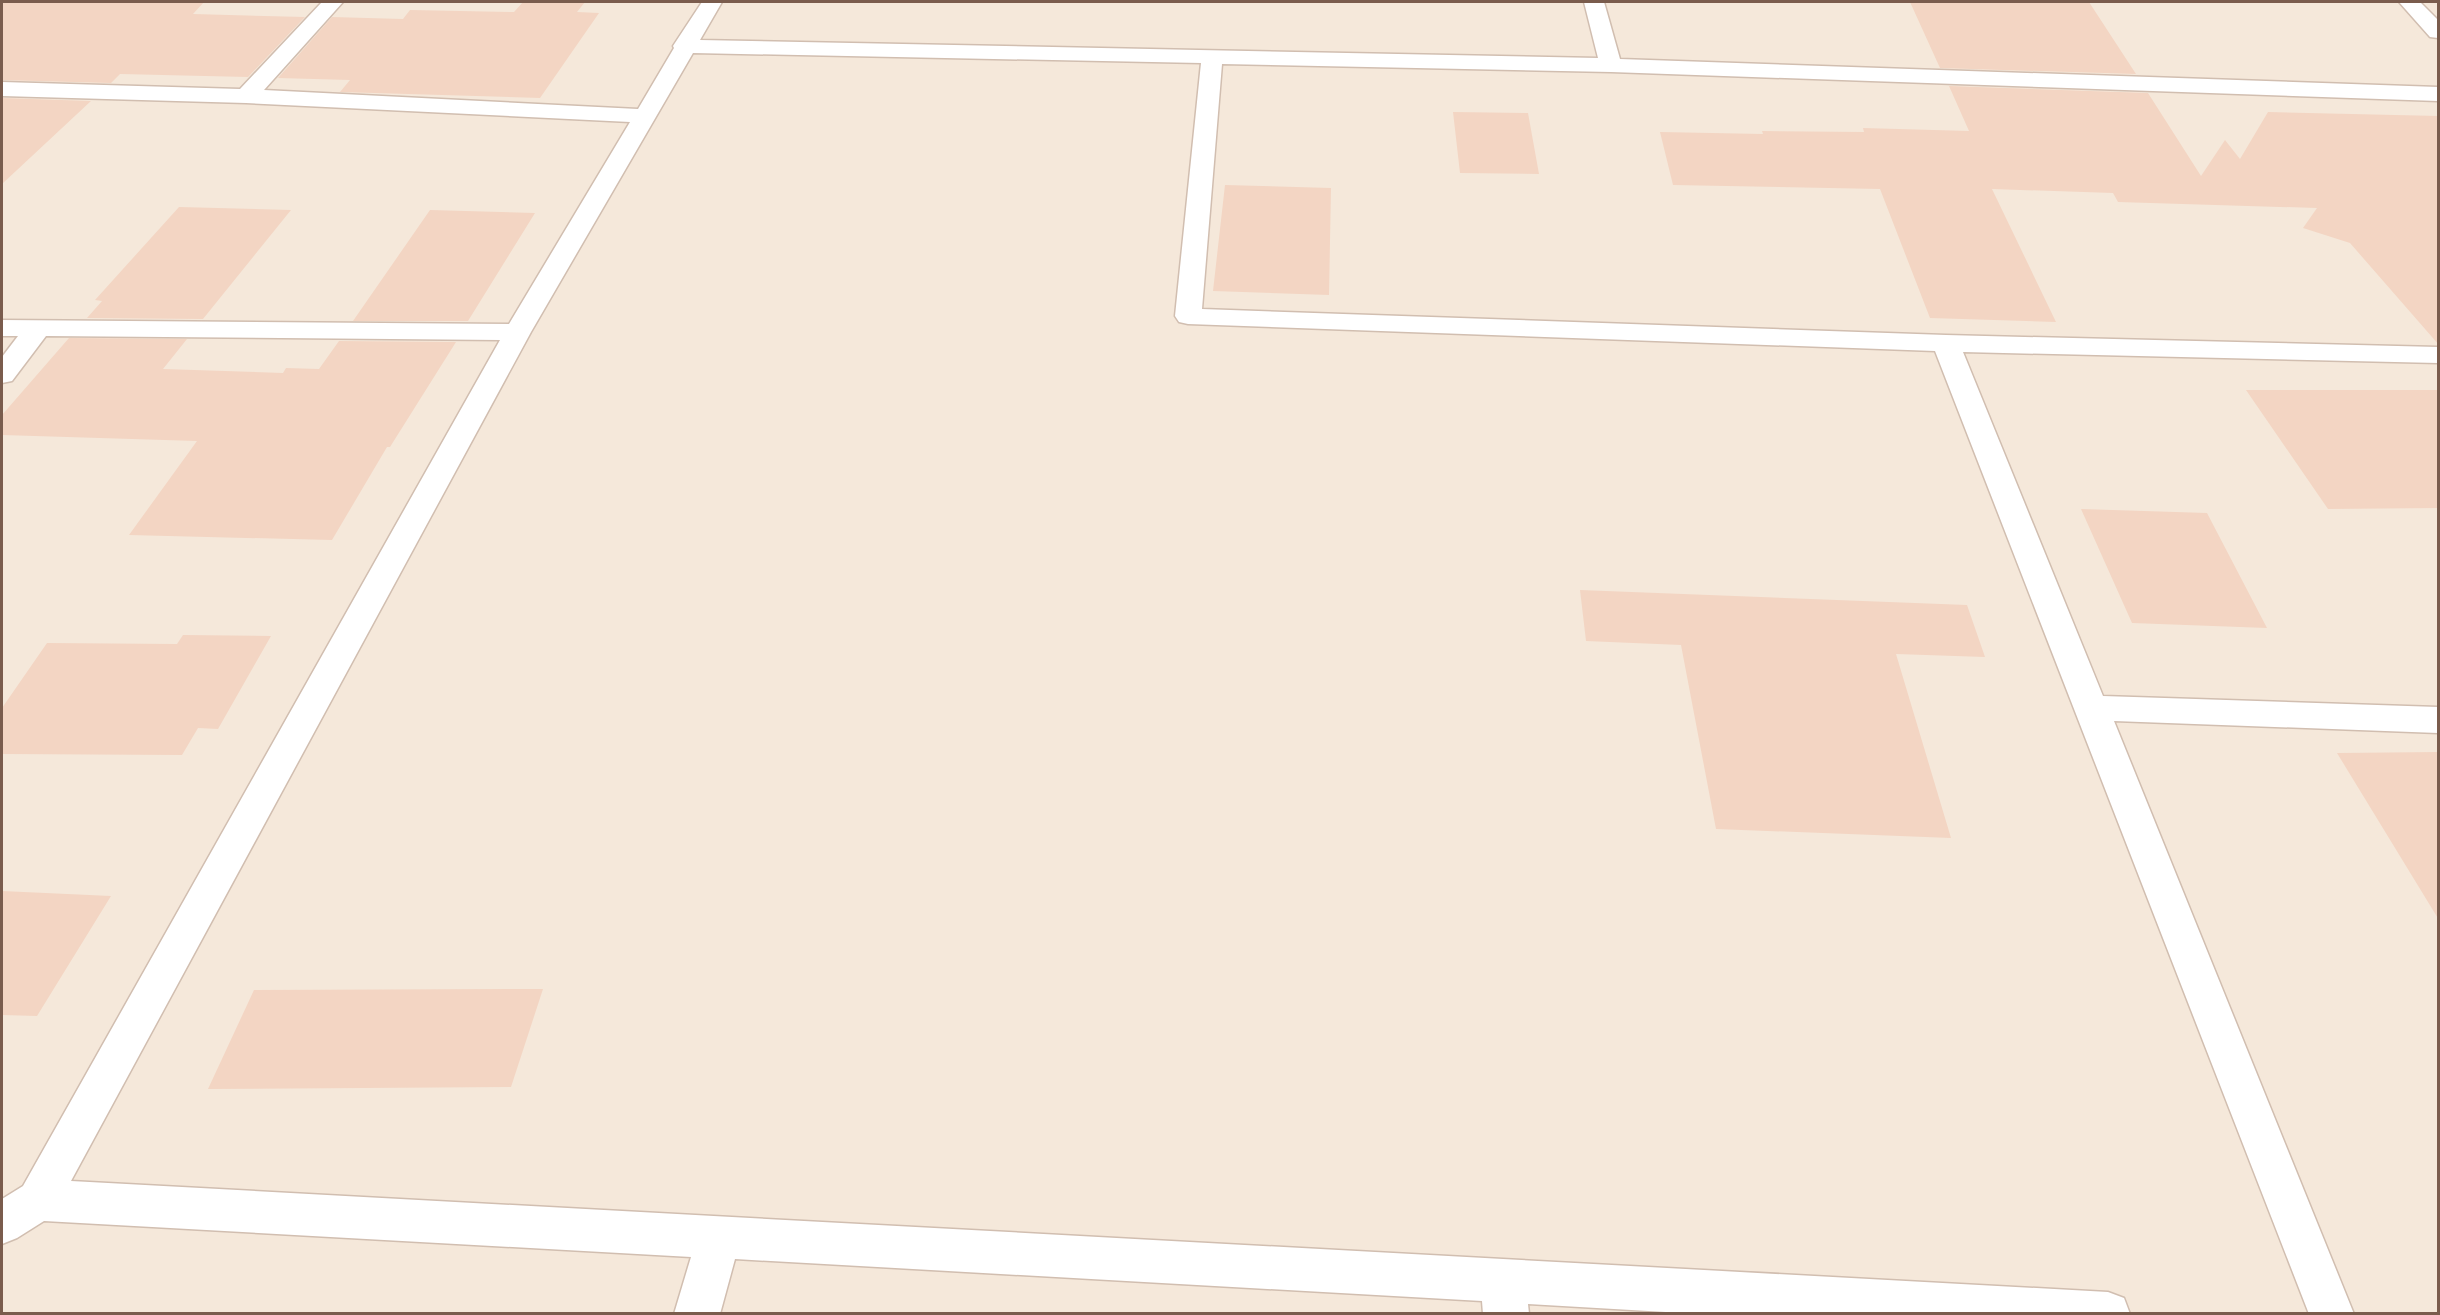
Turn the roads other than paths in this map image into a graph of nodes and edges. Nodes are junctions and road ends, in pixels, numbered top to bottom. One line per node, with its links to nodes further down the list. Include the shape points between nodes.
1 (333, 2): 11 (street)
2 (712, 2): 6 (street)
3 (1594, 2): 8 (street)
4 (2409, 2): 5 (street)
5 (2439, 32)
6 (684, 46): 7 (street); 12 (street)
7 (1212, 57): 8 (street); 16 (street, via 1188,316)
8 (1611, 65): 10 (street)
9 (2, 89): 11 (street)
10 (2439, 94)
11 (246, 96): 12 (street)
12 (644, 116): 15 (street)
13 (2, 328): 14 (street)
14 (39, 328): 15 (street); 18 (street)
15 (518, 332): 21 (street)
16 (1946, 343): 17 (street); 19 (street)
17 (2439, 355)
18 (2, 375)
19 (2091, 708): 20 (street); 27 (street)
20 (2439, 720)
21 (38, 1200): 22 (street); 23 (street)
22 (2, 1223)
23 (718, 1237): 24 (street); 25 (street)
24 (1505, 1296): 26 (street)
25 (697, 1314)
26 (2108, 1314)
27 (2332, 1314)

